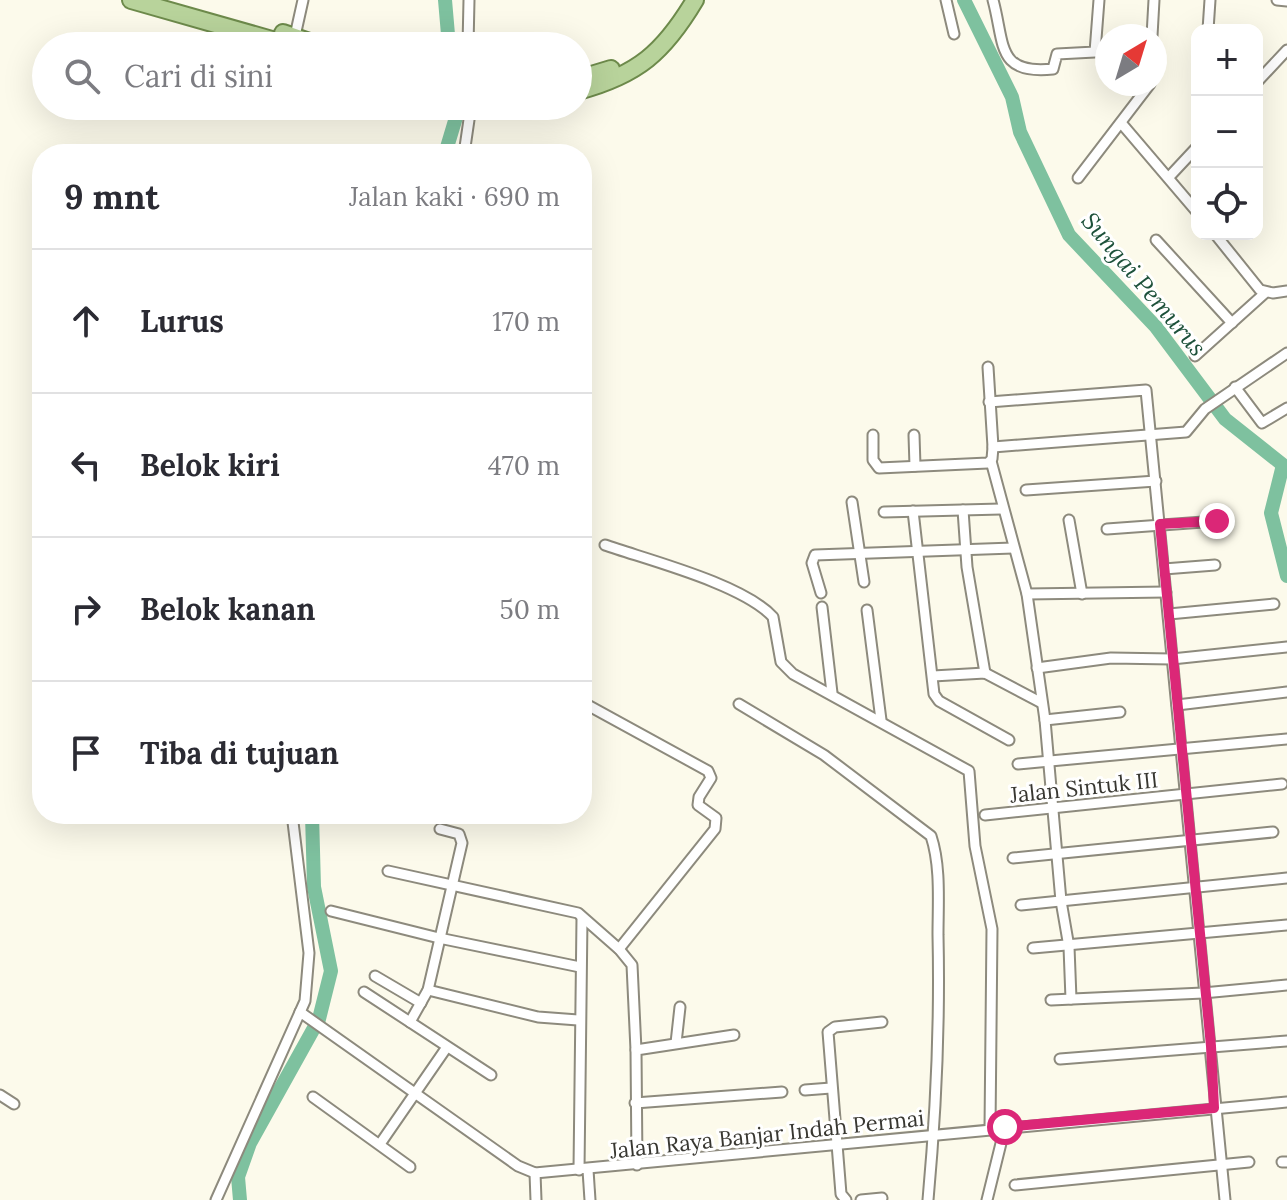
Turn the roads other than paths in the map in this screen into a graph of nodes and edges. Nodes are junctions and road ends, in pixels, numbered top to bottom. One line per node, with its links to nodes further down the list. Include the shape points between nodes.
1 (131, 0): 16 (main road)
2 (170, 0): 17 (main road)
3 (303, 0): 18 (street)
4 (469, 0): 19 (street)
5 (685, 0): 23 (main road, via 649,50)
6 (695, 0): 24 (main road, via 657,54 626,74)
7 (946, 0): 20 (street)
8 (993, 0): 9 (street, via 1009,61 1017,68 1052,70 1057,54 1095,52)
9 (1099, 0)
10 (1154, 0): 14 (street)
11 (1210, 0): 15 (street)
12 (1277, 0): 13 (street)
13 (1287, 1)
14 (1153, 24)
15 (1208, 24)
16 (258, 32)
17 (267, 32)
18 (296, 32)
19 (468, 32)
20 (954, 34)
21 (1287, 50): 22 (street)
22 (1263, 76)
23 (592, 80)
24 (592, 82)
25 (1142, 96): 27 (street)
26 (469, 120): 28 (street)
27 (1122, 124): 30 (street); 31 (street)
28 (465, 144)
29 (1191, 153): 30 (street)
30 (1169, 177): 32 (street)
31 (1078, 178)
32 (1191, 204)
33 (1156, 240): 37 (street)
34 (1220, 240): 36 (street)
35 (1287, 291): 36 (street)
36 (1265, 293): 37 (street)
37 (1232, 323): 39 (street)
38 (1287, 353): 41 (street)
39 (1195, 356)
40 (988, 367): 42 (street)
41 (1235, 387): 43 (street, via 1262,423); 46 (street, via 1205,409 1186,432)
42 (989, 402): 46 (street, via 1146,390); 47 (street)
43 (1287, 408)
44 (873, 435): 49 (street, via 876,467)
45 (914, 435): 49 (street)
46 (1151, 438): 47 (street); 50 (street)
47 (993, 447): 48 (street)
48 (991, 461): 49 (street); 53 (street)
49 (915, 466)
50 (1156, 481): 51 (street); 59 (street)
51 (1026, 490)
52 (852, 502): 65 (street)
53 (1001, 509): 54 (street); 62 (street)
54 (963, 510): 55 (street); 63 (street)
55 (913, 511): 56 (street); 64 (street)
56 (884, 512)
57 (1069, 520): 72 (street)
58 (1217, 521): 59 (street)
59 (1160, 524): 60 (street); 67 (street)
60 (1107, 529)
61 (605, 545): 83 (street, via 691,574 761,606 773,617 785,668)
62 (1013, 548): 63 (street); 71 (street)
63 (965, 549): 64 (street); 80 (street)
64 (915, 551): 65 (street); 81 (street)
65 (860, 553): 68 (street); 70 (street, via 813,557)
66 (1215, 565): 67 (street)
67 (1164, 569): 69 (street)
68 (864, 582)
69 (1166, 592): 72 (street); 76 (street)
70 (821, 593)
71 (1027, 594): 72 (street); 79 (street)
72 (1082, 594)
73 (1274, 604): 76 (street)
74 (822, 607): 83 (street)
75 (867, 610): 89 (street)
76 (1169, 614): 78 (street)
77 (1287, 647): 78 (street)
78 (1172, 659): 79 (street, via 1111,658); 86 (street)
79 (1037, 668): 84 (street)
80 (985, 673): 81 (street); 84 (street)
81 (933, 676): 92 (street, via 939,701)
82 (1287, 692): 86 (street)
83 (832, 693): 89 (street)
84 (1040, 702): 90 (street)
85 (739, 704): 154 (street, via 824,755 931,836 939,951)
86 (1177, 705): 93 (street)
87 (592, 708): 119 (street, via 711,774 697,800 716,818 715,829)
88 (1120, 712): 90 (street)
89 (881, 720): 153 (street, via 964,767 970,777 975,846 992,929)
90 (1045, 720): 94 (street)
91 (1287, 739): 93 (street)
92 (1009, 740)
93 (1181, 749): 94 (street); 97 (street)
94 (1048, 762): 95 (street); 98 (street)
95 (1018, 764)
96 (1282, 784): 97 (street, Jalan Sintuk III)
97 (1187, 795): 98 (street, Jalan Sintuk III); 103 (street)
98 (1053, 810): 99 (street, Jalan Sintuk III); 104 (street)
99 (985, 815)
100 (293, 824): 130 (street, via 309,953)
101 (440, 829): 108 (street, via 462,837)
102 (1273, 832): 103 (street)
103 (1190, 840): 104 (street); 109 (street)
104 (1057, 854): 105 (street); 110 (street)
105 (1013, 858)
106 (388, 871): 108 (street)
107 (1287, 878): 109 (street)
108 (451, 885): 113 (street, via 570,910); 116 (street)
109 (1194, 889): 110 (street); 115 (street)
110 (1061, 901): 111 (street); 117 (street)
111 (1021, 905)
112 (331, 911): 116 (street)
113 (582, 918): 119 (street); 120 (street)
114 (1287, 925): 115 (street)
115 (1199, 934): 117 (street); 125 (street)
116 (439, 938): 120 (street); 123 (street)
117 (1069, 947): 118 (street); 126 (street)
118 (1033, 948)
119 (619, 949): 139 (street, via 633,970)
120 (580, 967): 131 (street)
121 (375, 976): 128 (street)
122 (1287, 985): 125 (street)
123 (428, 990): 128 (street); 131 (street, via 538,1017)
124 (364, 992): 132 (street)
125 (1203, 993): 126 (street); 137 (street)
126 (1071, 999): 127 (street)
127 (1051, 1000)
128 (421, 1003): 132 (street)
129 (680, 1007): 136 (street)
130 (304, 1014): 145 (street); 165 (street)
131 (578, 1020): 161 (street)
132 (410, 1022): 138 (street)
133 (882, 1022): 142 (street, via 829,1030)
134 (734, 1035): 136 (street)
135 (1287, 1041): 137 (street)
136 (676, 1043): 139 (street)
137 (1211, 1046): 140 (street); 151 (street)
138 (447, 1047): 141 (street); 145 (street)
139 (636, 1050): 149 (street)
140 (1060, 1059)
141 (491, 1075)
142 (831, 1088): 143 (street); 156 (street)
143 (805, 1090)
144 (782, 1092): 149 (street)
145 (414, 1094): 155 (street); 162 (street)
146 (0, 1095): 150 (street)
147 (313, 1097): 155 (street)
148 (1287, 1102): 151 (street, Jalan Raya Banjar Indah Permai)
149 (635, 1103): 159 (street)
150 (14, 1104)
151 (1214, 1108): 152 (street, Jalan Raya Banjar Indah Permai); 158 (street)
152 (1005, 1127): 153 (street, Jalan Raya Banjar Indah Permai); 171 (street)
153 (990, 1129): 154 (street, Jalan Raya Banjar Indah Permai)
154 (934, 1135): 156 (street, Jalan Raya Banjar Indah Permai); 170 (street)
155 (380, 1144): 160 (street)
156 (837, 1144): 159 (street, Jalan Raya Banjar Indah Permai); 168 (street)
157 (1249, 1162): 158 (street)
158 (1221, 1164): 163 (street); 172 (street)
159 (637, 1165): 161 (street, Jalan Raya Banjar Indah Permai)
160 (410, 1167)
161 (583, 1170): 162 (street, Jalan Raya Banjar Indah Permai); 167 (street)
162 (535, 1173): 166 (street)
163 (1015, 1185)
164 (882, 1198): 169 (street)
165 (216, 1200)
166 (536, 1200)
167 (590, 1200)
168 (846, 1200)
169 (861, 1200)
170 (928, 1200)
171 (987, 1200)
172 (1225, 1200)

